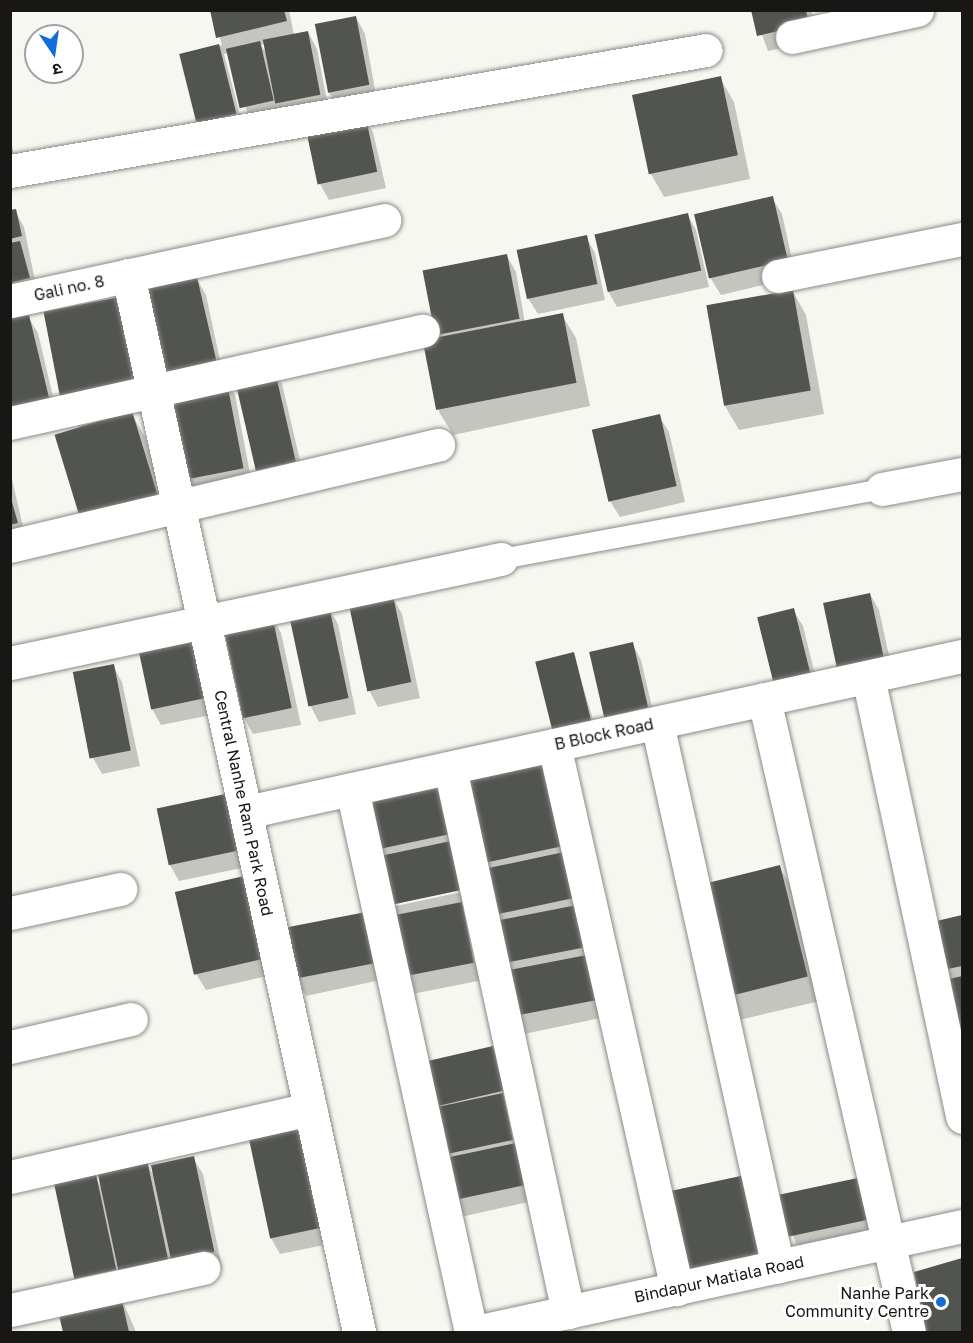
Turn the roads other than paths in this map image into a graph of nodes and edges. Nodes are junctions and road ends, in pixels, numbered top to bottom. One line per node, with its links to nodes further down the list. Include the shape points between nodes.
1 (917, 10): 2 (street)
2 (792, 37)
3 (706, 50): 4 (street)
4 (10, 171)
5 (384, 220): 7 (street, Gali no. 8)
6 (963, 239): 8 (street)
7 (128, 275): 9 (street, Gali no. 8); 11 (street, Central Nanhe Ram Park Road)
8 (778, 276)
9 (10, 300)
10 (423, 331): 11 (street)
11 (154, 389): 12 (street); 16 (street, Central Nanhe Ram Park Road)
12 (10, 423)
13 (438, 445): 16 (street)
14 (963, 474): 15 (street)
15 (882, 489): 18 (lane)
16 (179, 509): 17 (street); 19 (street, Central Nanhe Ram Park Road)
17 (10, 546)
18 (501, 559): 19 (street)
19 (204, 621): 21 (street); 28 (street, Central Nanhe Ram Park Road)
20 (963, 656): 22 (street, B Block Road)
21 (10, 663)
22 (868, 677): 23 (street, B Block Road); 34 (street)
23 (764, 699): 24 (street, B Block Road); 37 (street)
24 (657, 723): 25 (street, B Block Road); 38 (street)
25 (554, 745): 26 (street, B Block Road); 40 (street)
26 (450, 768): 27 (street, B Block Road); 42 (street)
27 (352, 789): 28 (street, B Block Road); 44 (street)
28 (246, 812): 33 (street, Central Nanhe Ram Park Road)
29 (120, 889): 30 (street)
30 (10, 913)
31 (131, 1019): 32 (street)
32 (10, 1047)
33 (310, 1109): 35 (street); 43 (street, Central Nanhe Ram Park Road)
34 (963, 1117)
35 (10, 1177)
36 (963, 1226): 37 (street, Bindapur Matiala Road)
37 (888, 1242): 38 (street, Bindapur Matiala Road); 45 (street)
38 (778, 1266): 40 (street, Bindapur Matiala Road)
39 (203, 1268): 41 (street)
40 (677, 1288): 42 (street, Bindapur Matiala Road)
41 (10, 1310)
42 (568, 1312): 44 (street, Bindapur Matiala Road)
43 (359, 1332)
44 (474, 1332)
45 (909, 1332)

